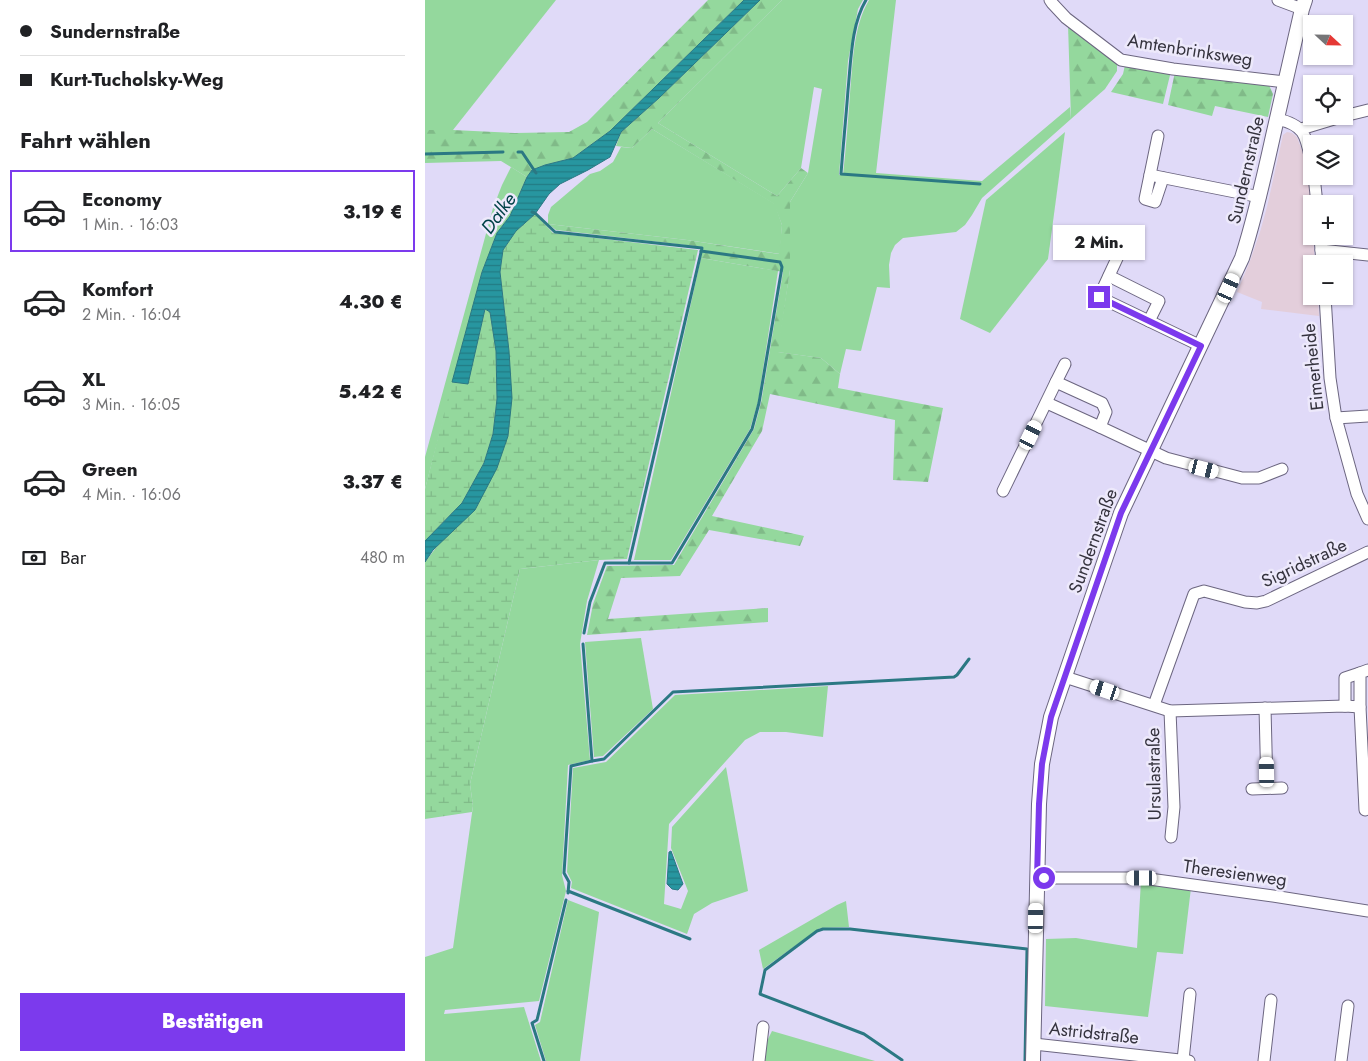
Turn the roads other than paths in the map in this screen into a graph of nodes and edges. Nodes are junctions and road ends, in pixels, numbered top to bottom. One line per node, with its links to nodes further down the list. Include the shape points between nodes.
1 (1050, 0): 4 (street, Amtenbrinksweg, via 1066,18 1121,60)
2 (1278, 0): 3 (street)
3 (1303, 4): 4 (street, Sundernstraße)
4 (1285, 82): 7 (street, Sundernstraße)
5 (1368, 110): 6 (street)
6 (1353, 114)
7 (1277, 119): 9 (street); 14 (street, Sundernstraße)
8 (1314, 125): 9 (street)
9 (1301, 129): 10 (street)
10 (1305, 135)
11 (1158, 136): 12 (street)
12 (1150, 175): 13 (street); 13 (street, via 1145,199 1155,202)
13 (1163, 178): 14 (street)
14 (1260, 197): 23 (street, Sundernstraße, via 1243,258)
15 (1127, 239): 20 (street)
16 (1321, 245): 17 (street)
17 (1321, 250): 18 (street); 19 (street)
18 (1321, 255)
19 (1368, 255)
20 (1109, 276): 22 (street, via 1159,301); 22 (street, via 1099,297)
21 (1326, 305): 28 (street, Eimerheide)
22 (1149, 321): 23 (street)
23 (1201, 346): 30 (street, Sundernstraße)
24 (1065, 364): 25 (street)
25 (1056, 382): 26 (street); 29 (street, via 1102,403 1106,412)
26 (1047, 403): 29 (street); 32 (street)
27 (1368, 416): 28 (street)
28 (1336, 418): 33 (street, Eimerheide, via 1357,494)
29 (1100, 427): 30 (street)
30 (1150, 451): 31 (street, via 1242,478 1259,478); 36 (street, Sundernstraße, via 1121,513)
31 (1282, 469)
32 (1003, 491)
33 (1368, 519)
34 (1368, 552): 37 (street, Sigridstraße, via 1266,601 1245,602 1204,591 1194,594)
35 (1364, 671): 38 (street, via 1345,678); 39 (street)
36 (1065, 677): 37 (street, Ursulastraße); 47 (street, Sundernstraße, via 1051,717 1042,764)
37 (1154, 705): 41 (street, Ursulastraße)
38 (1345, 706): 39 (street, Ursulastraße); 40 (street, Ursulastraße)
39 (1360, 707): 45 (street)
40 (1265, 708): 41 (street, Ursulastraße); 42 (street)
41 (1170, 711): 46 (street, Ursulastraße, via 1174,807)
42 (1267, 788): 43 (street); 44 (street)
43 (1282, 788)
44 (1253, 789)
45 (1365, 810)
46 (1171, 836)
47 (1037, 878): 48 (street, Theresienweg, via 1142,878); 53 (street, Sundernstraße)
48 (1368, 911)
49 (1190, 994): 57 (street, Astridstraße)
50 (1271, 1000): 58 (street)
51 (1348, 1006): 59 (street)
52 (763, 1027): 55 (street)
53 (1034, 1044): 54 (street, Astridstraße); 56 (street, Sundernstraße)
54 (1150, 1059): 57 (street, Astridstraße)
55 (759, 1061)
56 (1033, 1061)
57 (1186, 1061)
58 (1264, 1061)
59 (1341, 1061)

